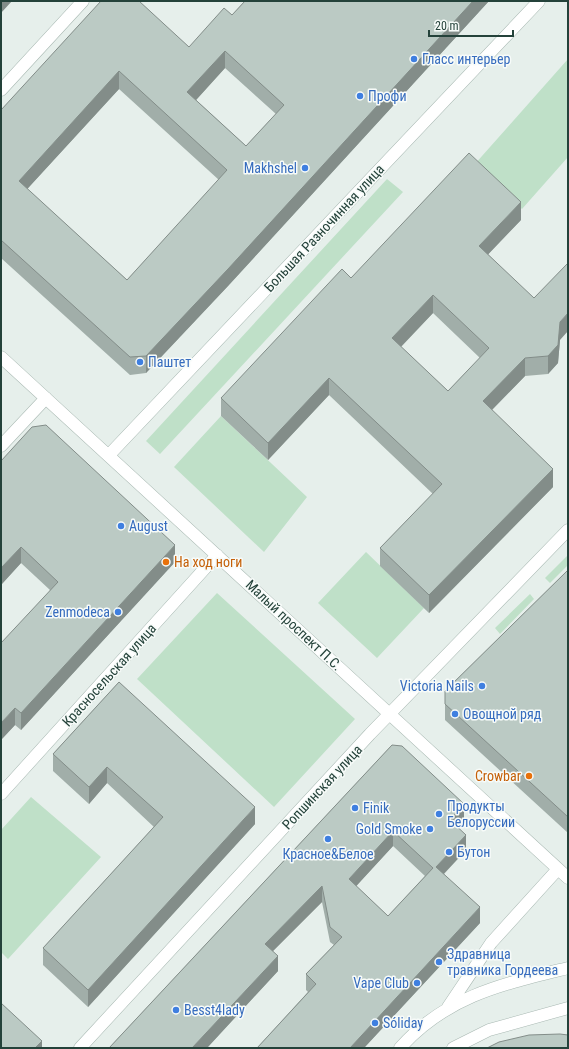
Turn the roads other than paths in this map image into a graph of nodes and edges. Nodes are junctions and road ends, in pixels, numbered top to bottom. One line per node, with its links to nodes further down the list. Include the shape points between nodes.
1 (83, 1): 3 (street)
2 (539, 1): 7 (street, Большая Разночинная улица)
3 (1, 90)
4 (1, 357): 5 (street, Малый проспект П.С.)
5 (46, 398): 6 (street); 7 (street, Малый проспект П.С.)
6 (1, 446)
7 (109, 455): 9 (street, Малый проспект П.С.)
8 (568, 530): 10 (street, Ропшинская улица)
9 (217, 555): 10 (street, Малый проспект П.С.); 11 (street, Красносельская улица)
10 (390, 714): 12 (street, Малый проспект П.С.); 17 (street, Ропшинская улица)
11 (1, 794)
12 (558, 869): 13 (street, Малый проспект П.С.); 15 (street, via 491,943)
13 (568, 878)
14 (568, 968): 15 (street, via 493,988)
15 (448, 1007): 18 (street, via 413,1033)
16 (568, 1008): 19 (street, via 489,1030)
17 (80, 1048)
18 (400, 1048)
19 (453, 1048)

